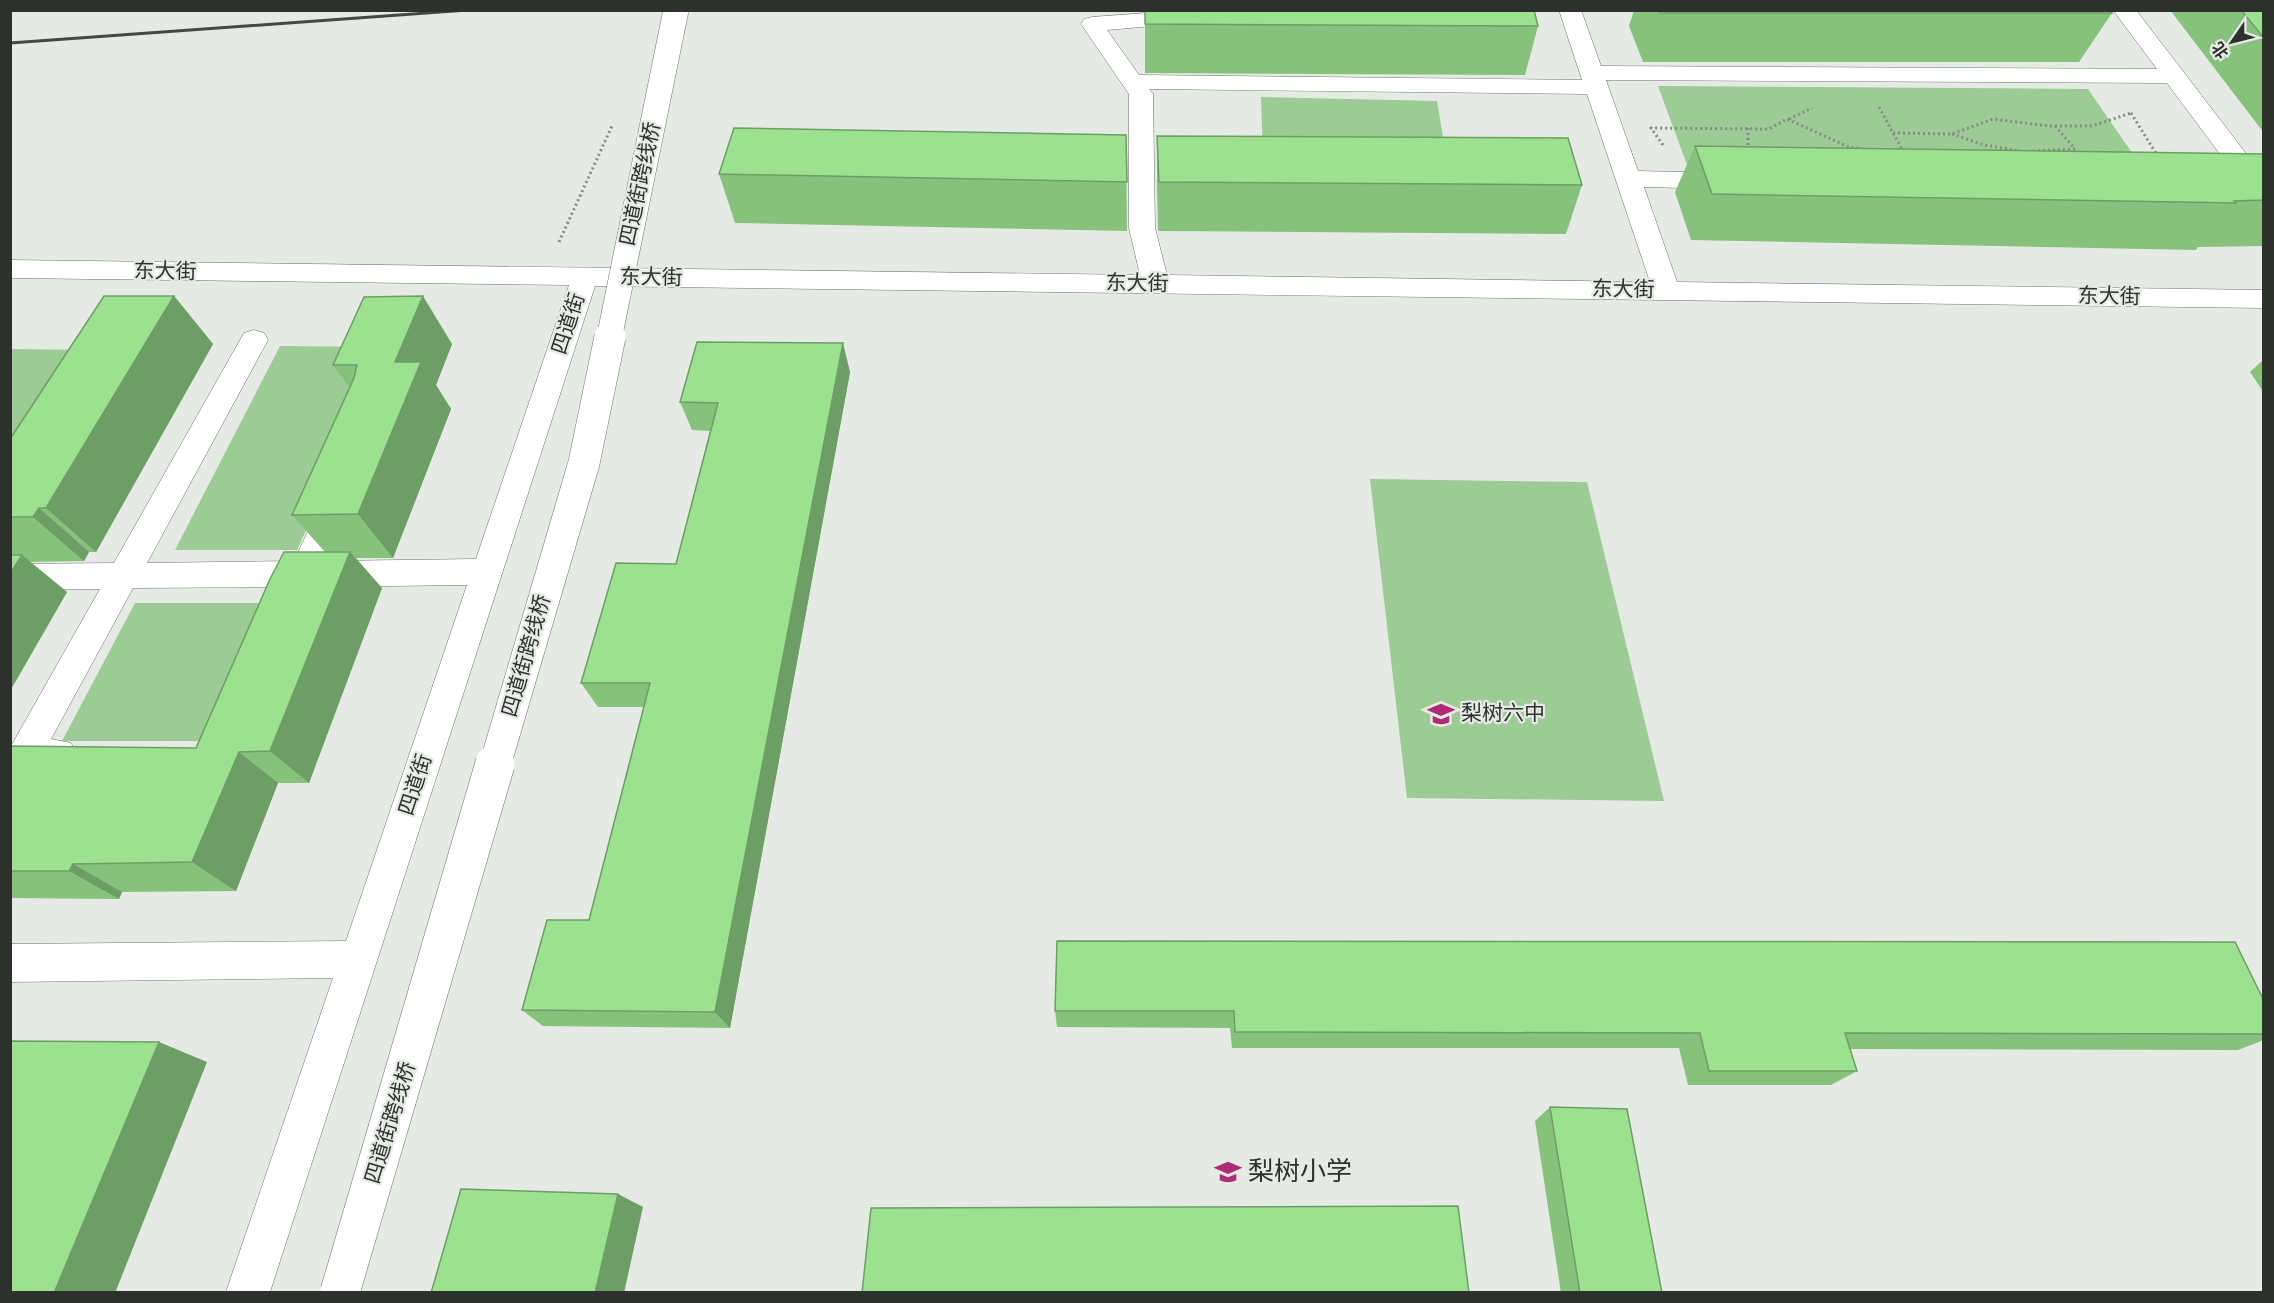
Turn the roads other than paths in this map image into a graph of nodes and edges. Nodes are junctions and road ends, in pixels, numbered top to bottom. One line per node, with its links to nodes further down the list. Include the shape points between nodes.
1 (676, 10): 28 (street, 四道街跨线桥, bridge, via 584,463)
2 (1570, 10): 6 (street)
3 (2124, 10): 5 (street)
4 (1217, 15): 7 (street, via 1092,24)
5 (2174, 76): 6 (street, via 1861,74); 11 (street)
6 (1594, 80): 7 (street); 8 (street)
7 (1133, 82): 14 (street, via 1141,94 1142,228)
8 (1628, 179): 9 (street); 15 (street)
9 (1747, 181)
10 (2223, 187): 11 (street)
11 (2261, 192)
12 (10, 270): 13 (street, 东大街)
13 (585, 277): 14 (street, 东大街); 19 (street, 四道街)
14 (1156, 284): 15 (street, 东大街)
15 (1667, 291): 16 (street, 东大街)
16 (2264, 299)
17 (254, 340): 21 (street)
18 (347, 477): 20 (street)
19 (487, 572): 20 (street); 25 (street, 四道街)
20 (304, 574): 21 (street); 23 (street)
21 (123, 576): 22 (street); 24 (street, via 25,754)
22 (10, 577)
23 (286, 617)
24 (84, 754)
25 (358, 959): 26 (street); 27 (street, 四道街)
26 (10, 963)
27 (248, 1293)
28 (340, 1293)

